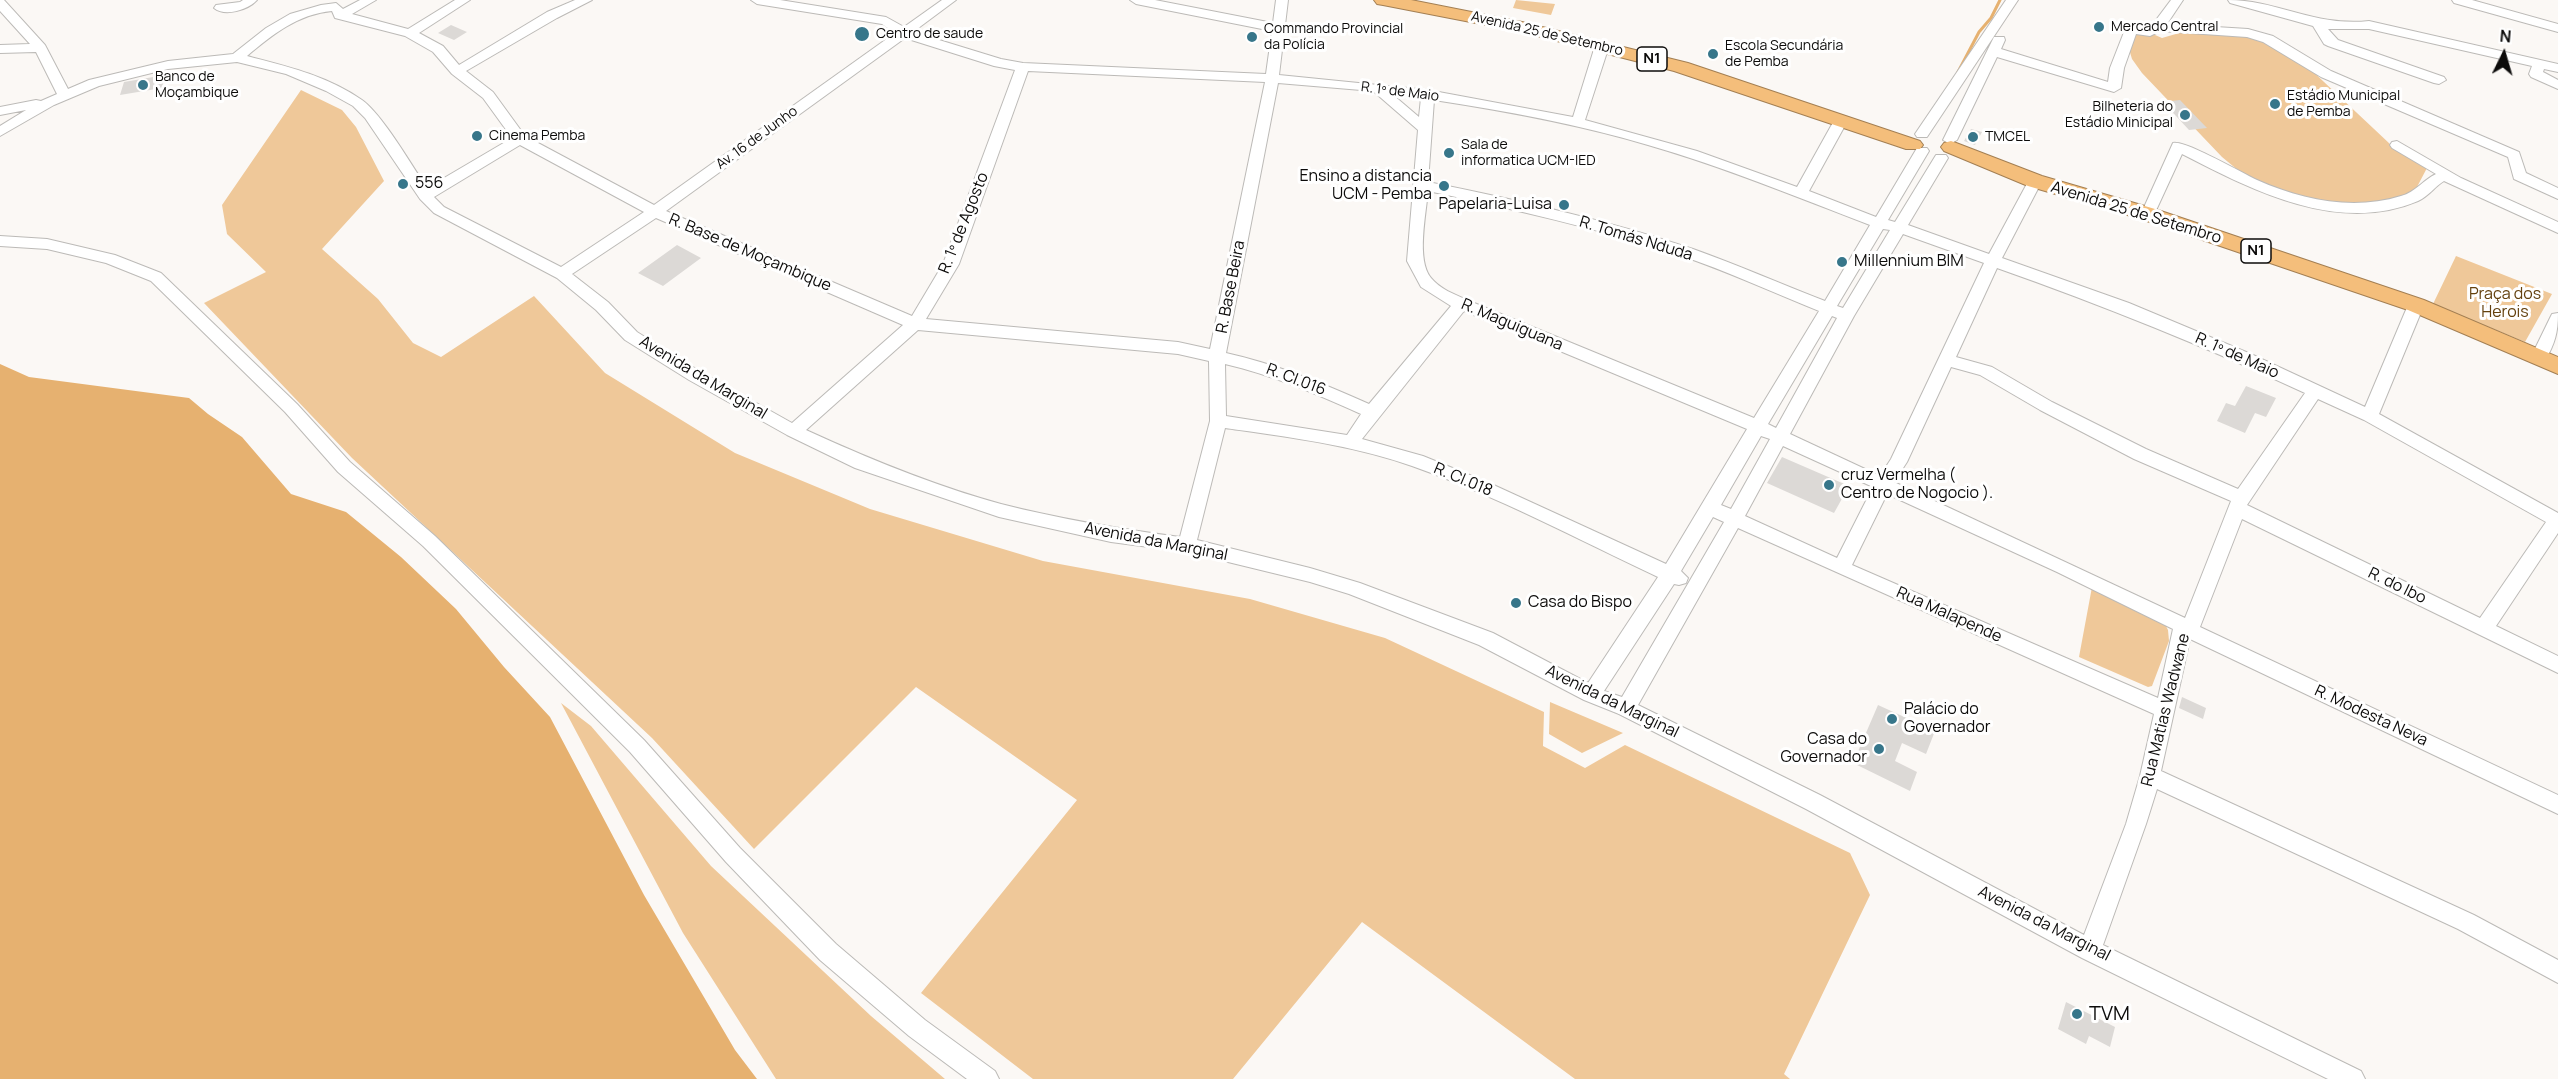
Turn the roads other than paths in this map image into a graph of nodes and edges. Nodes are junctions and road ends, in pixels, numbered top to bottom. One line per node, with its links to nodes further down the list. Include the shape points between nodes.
1 (6, 0): 15 (street)
2 (251, 0): 17 (street, via 244,6)
3 (370, 0): 19 (street)
4 (464, 0): 24 (street)
5 (586, 0): 35 (street, via 552,15)
6 (757, 0): 25 (street, R. 1º de Maio, via 886,21)
7 (950, 0): 25 (street, Av. 16 de Junho)
8 (1136, 0): 21 (street)
9 (1282, 0): 21 (street, R. Base Beira)
10 (1383, 0): 26 (highway, Avenida 25 de Setembro / N1)
11 (2176, 0): 22 (street)
12 (2234, 0): 20 (street)
13 (2458, 0): 23 (street)
14 (2011, 1): 29 (street, via 2012,14); 32 (street)
15 (0, 3): 27 (street)
16 (290, 3): 18 (street, via 300,9)
17 (220, 8)
18 (315, 9): 19 (street, R. Base de Moçambique, via 336,7); 30 (street, via 280,23)
19 (340, 15): 24 (street, R. Base de Moçambique)
20 (2318, 22): 31 (street, via 2344,27 2369,25); 38 (street, via 2333,43)
21 (1277, 27): 37 (street, R. Base Beira)
22 (2158, 27): 29 (street, via 2150,32 2131,30 2116,68 2114,88); 56 (street, via 2248,33 2268,39 2326,74 2514,155 2519,176)
23 (2558, 28)
24 (410, 33): 35 (street, R. Base de Moçambique, via 438,50)
25 (905, 33): 33 (street, R. 1º de Maio); 58 (street, Av. 16 de Junho)
26 (1602, 46): 44 (highway, Avenida 25 de Setembro / N1, via 1681,67); 45 (street)
27 (40, 48): 28 (street); 42 (street)
28 (0, 49)
29 (1993, 51): 36 (street)
30 (237, 58): 42 (street, Avenida da Marginal, via 144,70); 57 (street, Avenida da Marginal, via 291,71 358,103)
31 (2539, 65): 34 (street); 39 (street, via 2536,74)
32 (1969, 66): 36 (street); 49 (street)
33 (1023, 67): 37 (street, R. 1º de Maio); 71 (street, R. 1º de Agosto, via 951,264)
34 (2558, 68)
35 (457, 71): 48 (street, R. Base de Moçambique, via 488,95)
36 (1982, 71): 51 (street)
37 (1272, 80): 40 (street, R. 1º de Maio); 72 (street, R. Base Beira)
38 (2439, 80)
39 (2558, 85)
40 (1377, 88): 41 (street, R. 1º de Maio); 46 (street)
41 (1428, 94): 45 (street, R. 1º de Maio); 46 (street, R. Maguiguana)
42 (56, 98): 43 (street); 47 (street, Avenida da Marginal)
43 (0, 111)
44 (1841, 120): 49 (highway, Avenida 25 de Setembro / N1); 55 (street)
45 (1578, 122): 55 (street, R. 1º de Maio, via 1716,162)
46 (1424, 128): 54 (street, R. Maguiguana)
47 (0, 132)
48 (520, 139): 57 (street); 58 (street, R. Base de Moçambique)
49 (1919, 143): 51 (street, via 1937,133); 60 (street)
50 (2397, 145): 52 (street)
51 (1947, 148): 53 (highway, Avenida 25 de Setembro / N1); 61 (street)
52 (2456, 179): 59 (street, via 2438,177 2416,196 2388,204 2356,209 2325,206 2266,191 2178,146); 62 (street)
53 (2035, 181): 59 (highway, Avenida 25 de Setembro / N1); 64 (street)
54 (1420, 185): 66 (street, R. Maguiguana, via 1415,261 1420,278 1434,291); 68 (street, R. Tomás Nduda, via 1522,206 1622,233 1723,266)
55 (1800, 194): 60 (street, R. 1º de Maio)
56 (2558, 194)
57 (425, 196): 65 (street, Avenida da Marginal, via 439,210)
58 (656, 212): 65 (street, Av. 16 de Junho); 71 (street, R. Base de Moçambique)
59 (2148, 214): 67 (highway, Avenida 25 de Setembro / N1)
60 (1881, 224): 61 (street, R. 1º de Maio); 68 (street)
61 (1899, 227): 64 (street, R. 1º de Maio); 69 (street)
62 (2558, 228)
63 (0, 241): 102 (street, via 46,244 110,260 156,277 276,392 344,467 429,541 637,746 733,855 828,952 917,1029)
64 (1993, 261): 73 (street); 75 (street, R. 1º de Maio, via 2123,307)
65 (562, 274): 80 (street, Avenida da Marginal, via 631,336)
66 (1461, 304): 76 (street); 79 (street, R. Maguiguana)
67 (2416, 305): 74 (highway, Avenida 25 de Setembro / N1); 77 (street)
68 (1828, 309): 69 (street, R. Tomás Nduda); 79 (street)
69 (1846, 316): 81 (street)
70 (2558, 318): 74 (street)
71 (915, 324): 72 (street, R. Base de Moçambique, via 1178,348); 80 (street, R. 1º de Agosto)
72 (1217, 356): 76 (street, R. CI.016, via 1295,378); 78 (street, R. Base Beira)
73 (1948, 360): 83 (street); 84 (street, R. do Ibo, via 1986,371 2046,406)
74 (2548, 362)
75 (2315, 391): 77 (street, R. 1º de Maio); 84 (street, Rua Matias Wadwane)
76 (1372, 412): 82 (street)
77 (2370, 416): 87 (street, R. 1º de Maio)
78 (1218, 421): 82 (street, R. CI.018); 88 (street, R. Base Beira)
79 (1756, 426): 81 (street, R. Maguiguana); 85 (street)
80 (793, 431): 88 (street, Avenida da Marginal, via 861,463 999,510 1111,535)
81 (1779, 438): 83 (street, R. Maguiguana); 86 (street)
82 (1351, 442): 90 (street, R. CI.018, via 1417,461 1481,487)
83 (1884, 485): 89 (street); 92 (street, R. Modesta Neva)
84 (2239, 503): 92 (street, Rua Matias Wadwane); 93 (street, R. do Ibo)
85 (1709, 507): 86 (street, Rua Malapende); 90 (street)
86 (1734, 520): 89 (street, Rua Malapende); 91 (street)
87 (2557, 521): 93 (street)
88 (1187, 545): 95 (street, Avenida da Marginal, via 1353,588 1486,639)
89 (1841, 568): 97 (street, Rua Malapende)
90 (1670, 574): 91 (street, R. CI.018); 95 (street)
91 (1694, 586): 96 (street)
92 (2187, 628): 97 (street, Rua Matias Wadwane); 99 (street, R. Modesta Neva)
93 (2483, 629): 94 (street, R. do Ibo)
94 (2558, 665)
95 (1592, 694): 96 (street, Avenida da Marginal)
96 (1626, 708): 100 (street, Avenida da Marginal)
97 (2165, 710): 98 (street, Rua Matias Wadwane)
98 (2150, 776): 100 (street, Rua Matias Wadwane); 101 (street, via 2466,922)
99 (2558, 805)
100 (2090, 950): 103 (street, Avenida da Marginal)
101 (2558, 972)
102 (987, 1079)
103 (2353, 1079)

